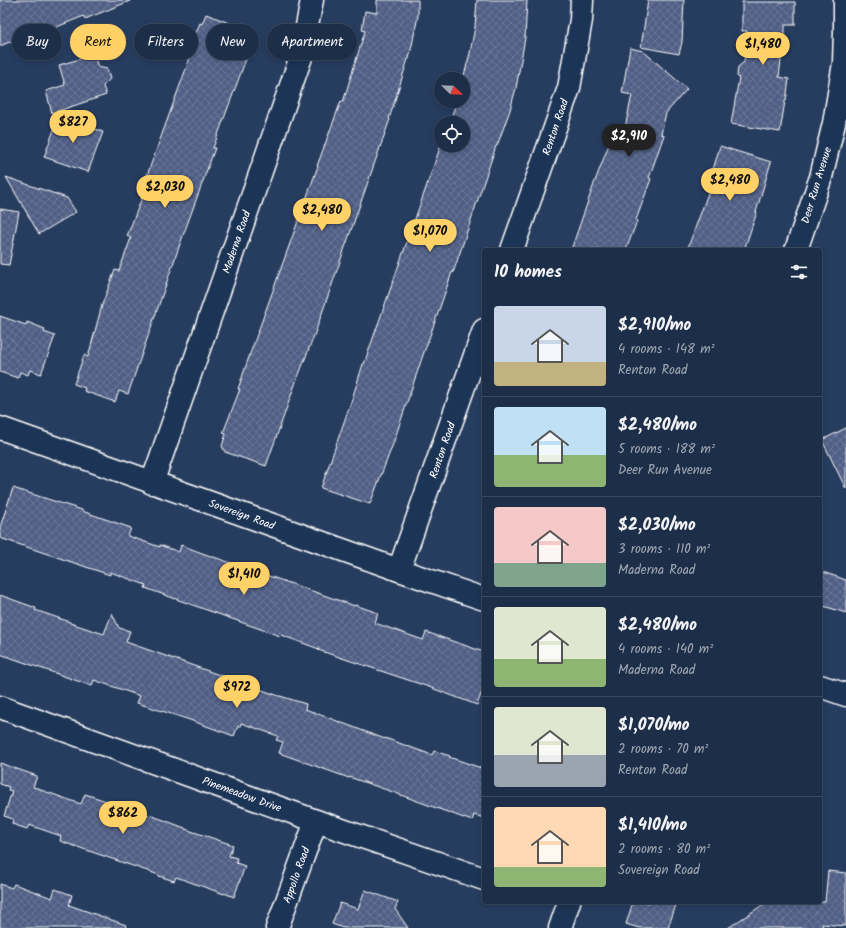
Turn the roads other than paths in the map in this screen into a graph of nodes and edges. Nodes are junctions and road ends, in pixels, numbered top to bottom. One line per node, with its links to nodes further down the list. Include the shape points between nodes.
1 (312, 0): 8 (street, Maderna Road, via 301,57)
2 (582, 0): 4 (street, Renton Road, via 569,88)
3 (845, 0): 5 (street, Deer Run Avenue, via 844,63 834,123 820,177)
4 (513, 248)
5 (797, 248)
6 (482, 336): 9 (street, Renton Road)
7 (0, 428): 8 (street, Sovereign Road)
8 (152, 482): 9 (street, Sovereign Road)
9 (399, 570): 10 (street, Sovereign Road)
10 (482, 598)
11 (822, 687): 12 (street)
12 (846, 695)
13 (0, 707): 14 (street, Pinemeadow Drive)
14 (316, 821): 15 (street, Pinemeadow Drive); 17 (street, Appollo Road)
15 (482, 878)
16 (562, 904): 18 (street)
17 (277, 928)
18 (560, 928)

